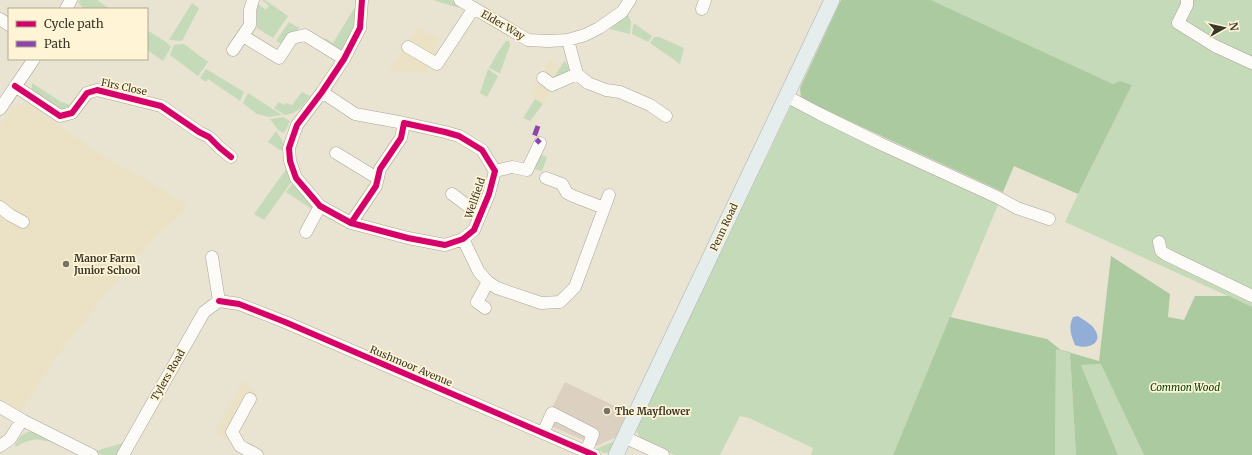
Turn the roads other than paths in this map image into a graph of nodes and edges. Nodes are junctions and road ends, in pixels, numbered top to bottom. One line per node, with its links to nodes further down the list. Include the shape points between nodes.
1 (253, 0): 8 (street, via 250,25)
2 (362, 0): 12 (street, via 360,28)
3 (460, 0): 7 (street, Elder Way)
4 (630, 0): 9 (street, Elder Way, via 622,12 599,28)
5 (832, 0): 19 (main road, Penn Road)
6 (1187, 0): 14 (street, via 1178,23 1215,46)
7 (474, 8): 9 (street, Elder Way, via 528,40); 10 (street, via 437,64)
8 (243, 36): 11 (street); 12 (street, via 280,58 292,38 305,34)
9 (568, 40): 15 (street)
10 (408, 47)
11 (233, 50)
12 (344, 59): 18 (street)
13 (33, 60): 17 (street)
14 (1252, 63)
15 (577, 74): 16 (street, via 552,85); 21 (street, via 588,84 620,92 650,105)
16 (543, 78)
17 (15, 86): 20 (street); 25 (street, Firs Close, via 60,116 72,113 87,93 97,90 161,106 209,137)
18 (322, 92): 22 (street, Wellfield, via 355,114); 31 (street, via 297,125 290,148 290,161 296,178)
19 (786, 96): 35 (street, via 826,118 1017,208); 50 (main road, Penn Road)
20 (0, 109)
21 (666, 116)
22 (404, 123): 26 (street, Wellfield, via 459,136 482,150); 27 (street, via 402,138 380,168)
23 (540, 143): 26 (street, via 527,170 512,167)
24 (336, 153): 27 (street)
25 (232, 158)
26 (494, 171): 34 (street, Wellfield, via 489,194)
27 (377, 178): 37 (street, via 376,186)
28 (546, 178): 33 (street, via 562,184 573,196)
29 (452, 194): 34 (street)
30 (609, 195): 33 (street)
31 (320, 206): 37 (street); 38 (street)
32 (0, 207): 36 (street)
33 (604, 208): 42 (street, via 575,286 560,302 541,303 497,288)
34 (480, 215): 39 (street, Wellfield, via 474,230)
35 (1050, 219)
36 (23, 222)
37 (351, 223): 39 (street, via 445,245)
38 (306, 232)
39 (463, 239): 42 (street, via 479,272)
40 (1159, 242): 43 (street, via 1161,251 1165,254)
41 (212, 257): 44 (street)
42 (488, 282): 45 (street, via 477,302)
43 (1252, 296)
44 (219, 301): 49 (street, Rushmoor Avenue, via 252,309); 54 (street, Tylers Road, via 204,312)
45 (485, 308)
46 (250, 399): 55 (street, via 232,432 240,446)
47 (0, 407): 48 (street)
48 (22, 420): 51 (street, via 10,439); 53 (street)
49 (543, 433): 52 (street, Rushmoor Avenue); 52 (street, via 552,413 593,434)
50 (624, 437): 56 (main road, Penn Road); 57 (street)
51 (0, 446)
52 (590, 453)
53 (92, 455)
54 (123, 455)
55 (257, 455)
56 (616, 455)
57 (663, 455)

